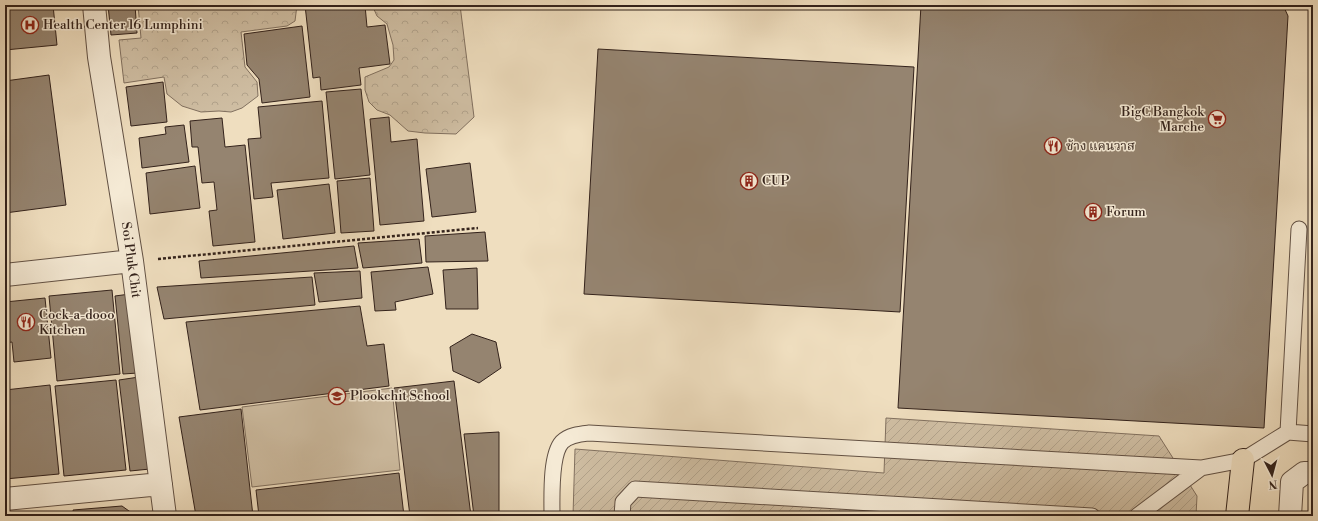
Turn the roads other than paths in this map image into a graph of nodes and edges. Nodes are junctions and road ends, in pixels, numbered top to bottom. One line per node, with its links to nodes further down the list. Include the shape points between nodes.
1 (94, 5): 3 (street, Soi Pluk Chit, via 99,57)
2 (1299, 229): 5 (lane)
3 (132, 261): 4 (street); 10 (street, Soi Pluk Chit)
4 (5, 275)
5 (1288, 432): 6 (lane); 7 (lane)
6 (1313, 434)
7 (1243, 460): 8 (lane); 17 (highway)
8 (1201, 468): 13 (lane, via 589,433 574,435 563,442 556,452); 16 (lane)
9 (1313, 474): 18 (street, via 1304,473 1292,482)
10 (161, 484): 11 (street); 12 (street, Soi Pluk Chit)
11 (5, 499)
12 (165, 516)
13 (552, 516)
14 (622, 516): 15 (lane, via 623,502 635,489)
15 (1092, 516)
16 (1137, 516)
17 (1237, 516)
18 (1290, 516)

